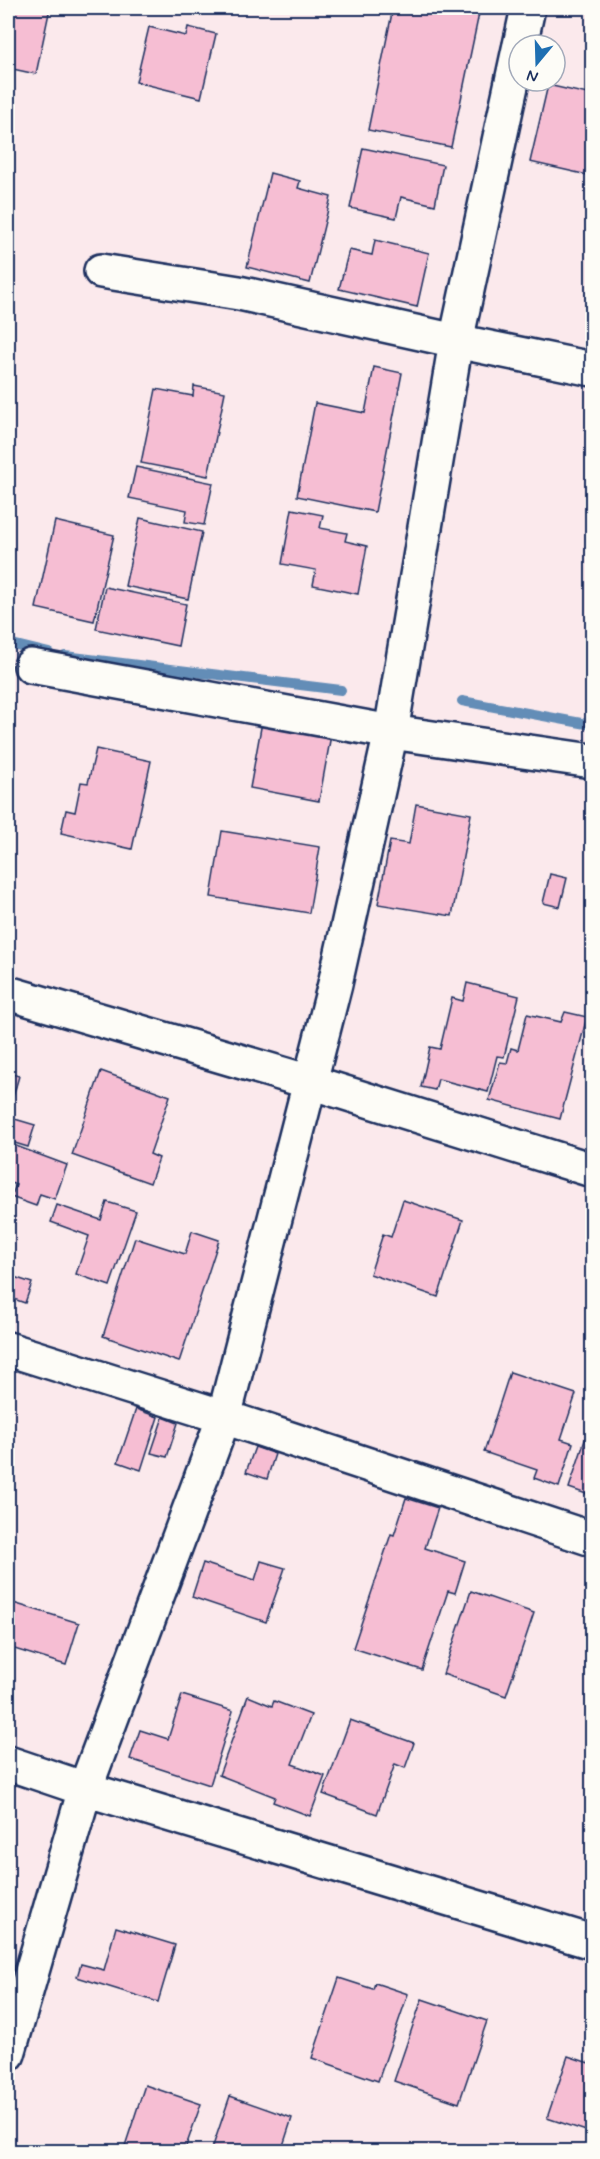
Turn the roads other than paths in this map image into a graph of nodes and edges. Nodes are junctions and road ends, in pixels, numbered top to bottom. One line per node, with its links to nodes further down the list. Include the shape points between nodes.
1 (528, 8): 2 (street)
2 (522, 33)
3 (509, 93): 5 (street)
4 (101, 272): 5 (street, via 239,293)
5 (456, 341): 6 (street); 8 (street)
6 (592, 369)
7 (31, 666): 8 (street)
8 (391, 732): 9 (street); 11 (street)
9 (592, 761)
10 (8, 993): 11 (street)
11 (310, 1082): 12 (street); 14 (street)
12 (592, 1170)
13 (8, 1349): 14 (street)
14 (224, 1417): 15 (street); 17 (street)
15 (592, 1539)
16 (8, 1763): 17 (street)
17 (85, 1789): 18 (street); 19 (street)
18 (592, 1942)
19 (8, 2054)

